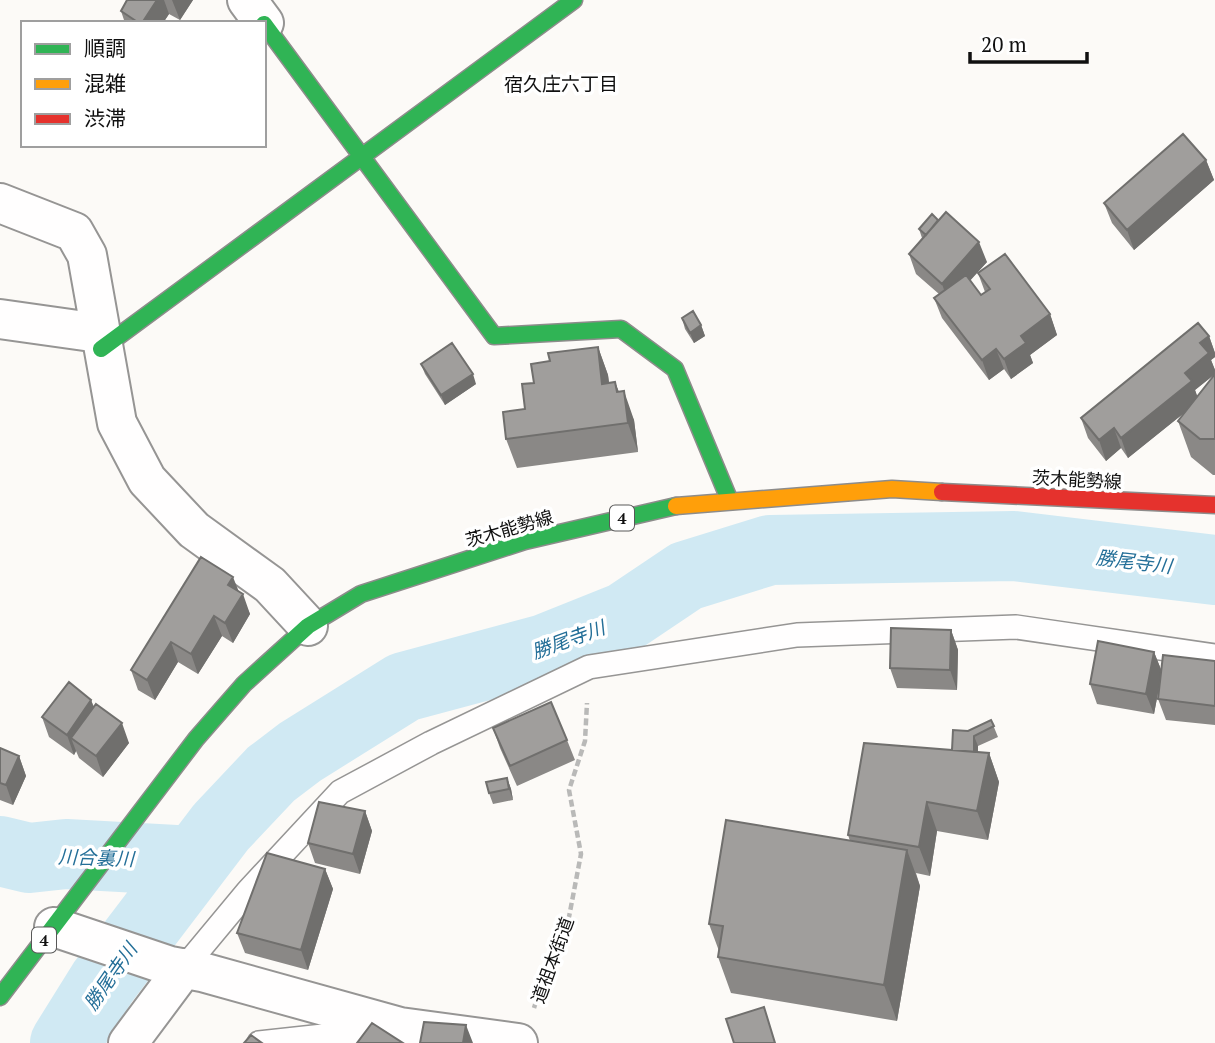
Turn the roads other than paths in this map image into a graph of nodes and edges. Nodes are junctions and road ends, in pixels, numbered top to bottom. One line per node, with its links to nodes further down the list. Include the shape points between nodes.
1 (247, 0): 3 (street)
2 (574, 0): 5 (main road)
3 (263, 21)
4 (266, 26): 5 (main road)
5 (362, 156): 8 (main road); 9 (main road, via 494,336 621,329 675,369)
6 (0, 203): 8 (street, via 74,232 87,255)
7 (0, 319): 8 (street)
8 (100, 341): 11 (street, via 117,423 147,480 194,530 270,585)
9 (729, 499): 10 (main road, 茨木能勢線 / 4, via 892,489); 11 (main road, 茨木能勢線 / 4, via 689,503 526,541 361,594)
10 (1215, 505)
11 (308, 626): 13 (main road, 茨木能勢線 / 4, via 244,684 196,739 87,883)
12 (1215, 656): 14 (lane, via 1016,627 797,635 589,667 340,792)
13 (64, 930): 14 (street); 15 (main road, 茨木能勢線 / 4)
14 (177, 967): 16 (street); 18 (street)
15 (0, 997)
16 (400, 1027): 17 (street); 19 (lane)
17 (516, 1042)
18 (128, 1043)
19 (259, 1043)

